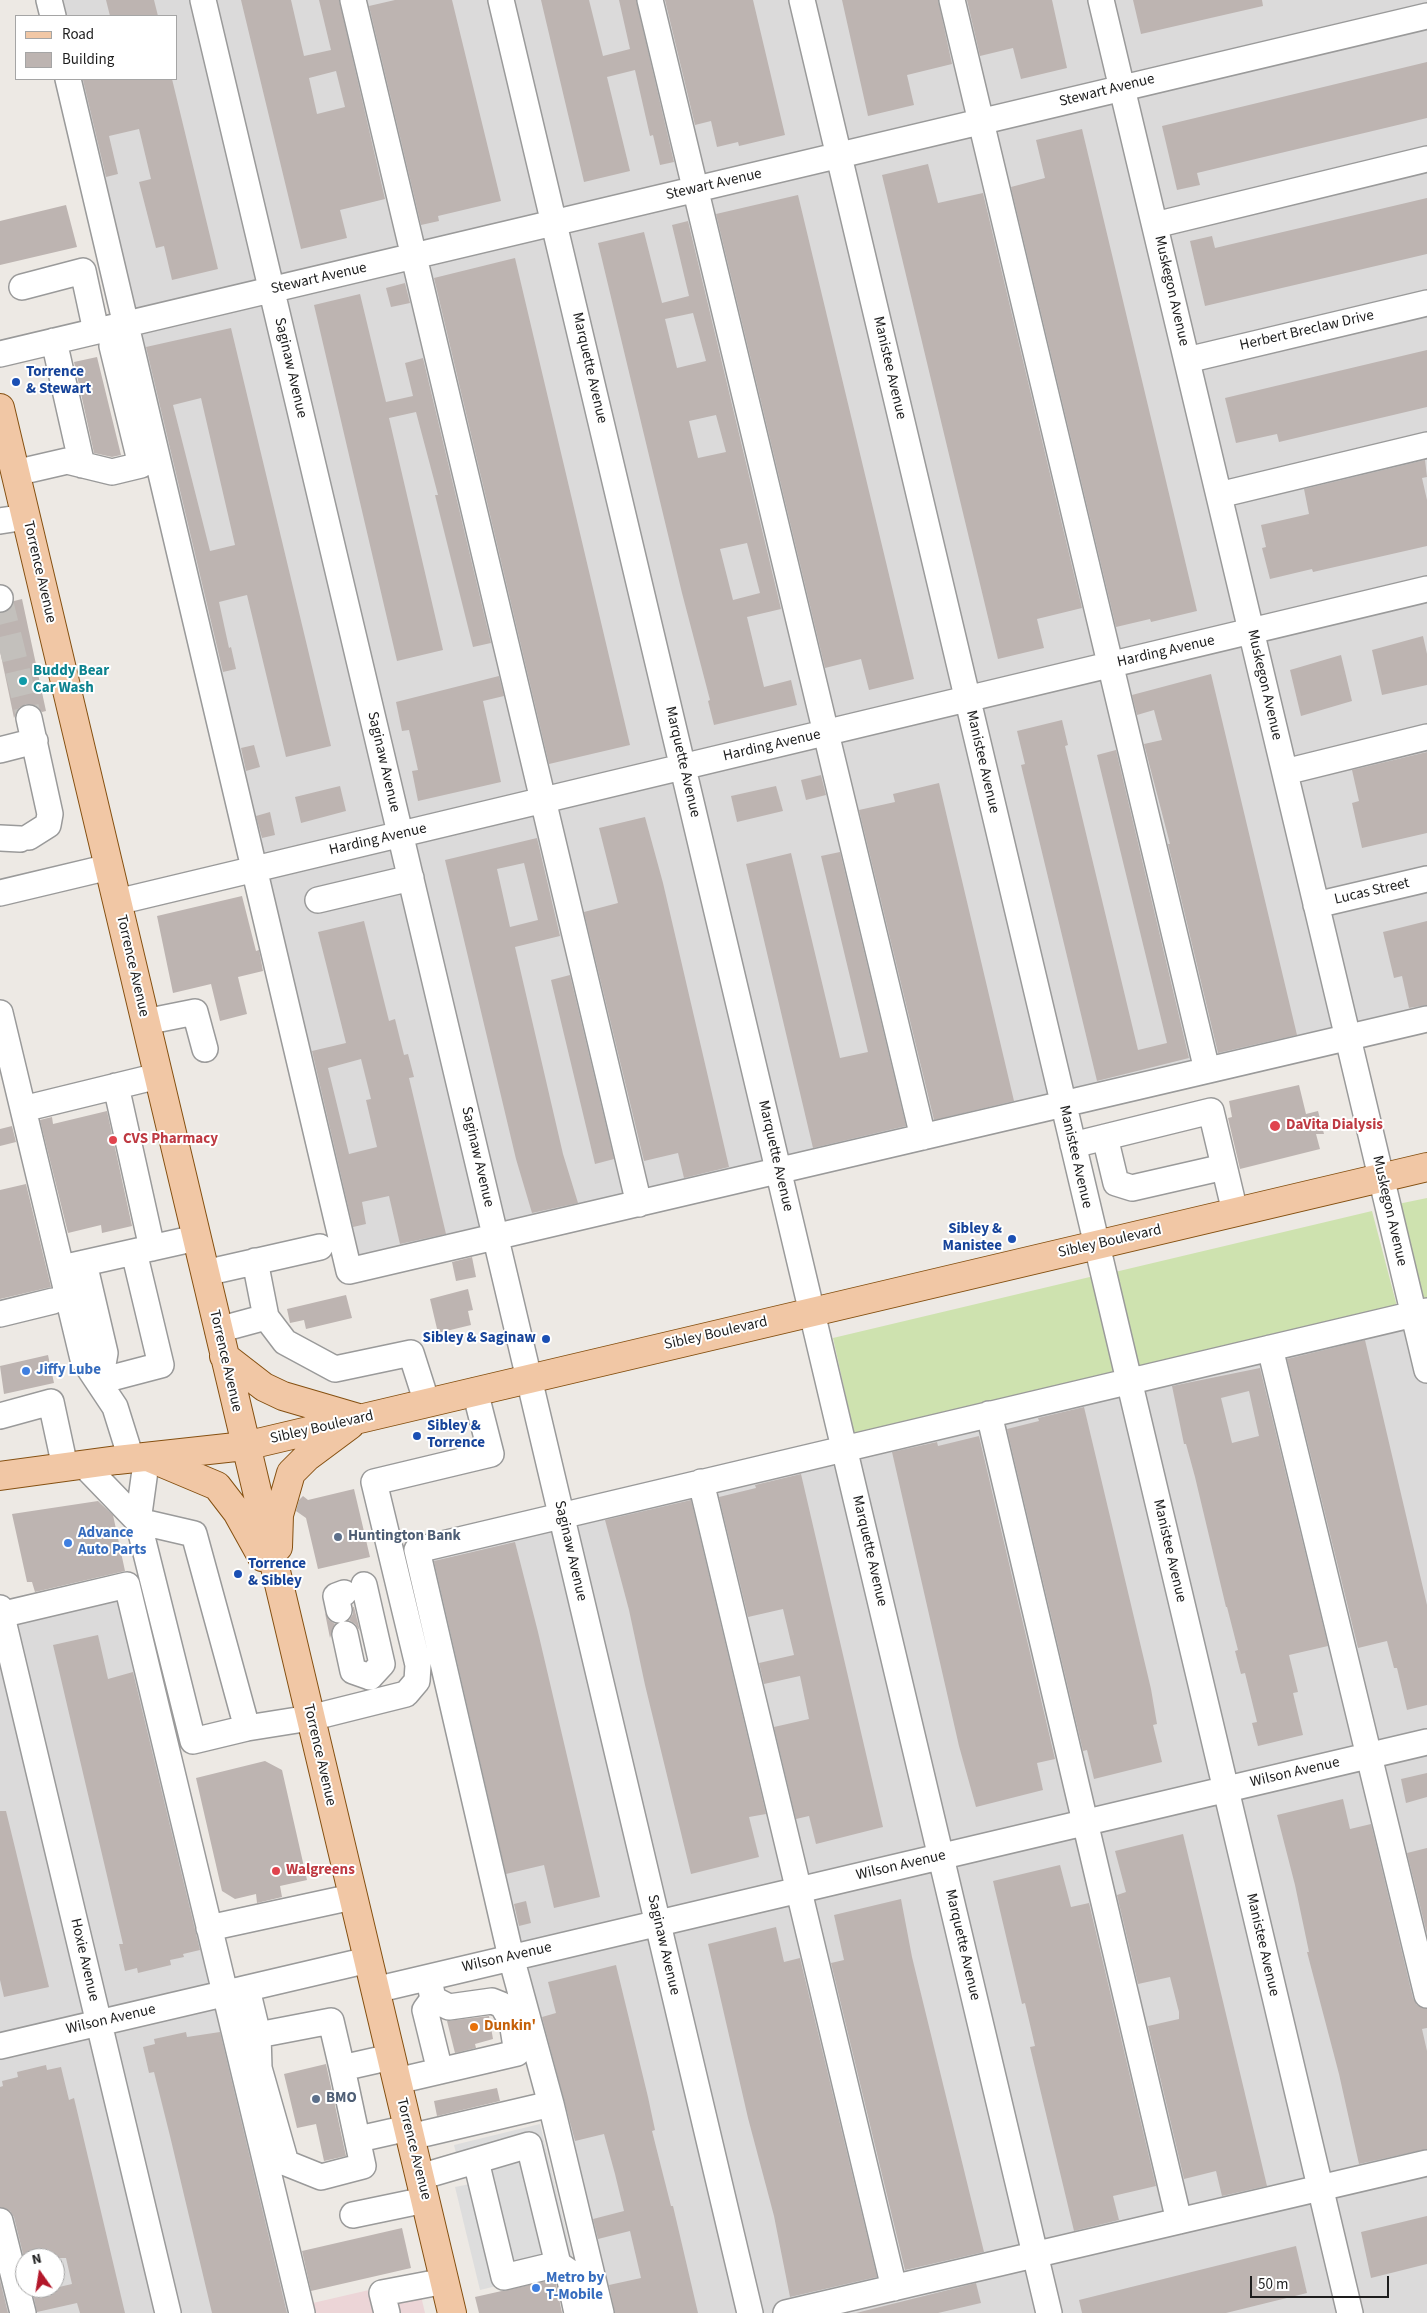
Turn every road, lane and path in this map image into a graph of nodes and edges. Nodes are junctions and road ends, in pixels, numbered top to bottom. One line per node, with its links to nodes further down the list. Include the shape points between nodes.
1 (50, 0): 9 (street)
2 (203, 0): 21 (street, Saginaw Avenue)
3 (353, 0): 19 (street)
4 (501, 0): 17 (street, Marquette Avenue)
5 (650, 0): 16 (street)
6 (802, 0): 14 (street, Manistee Avenue)
7 (952, 0): 13 (street)
8 (1101, 0): 12 (street, Muskegon Avenue)
9 (53, 15)
10 (1427, 16): 12 (street, Stewart Avenue)
11 (68, 80): 23 (street)
12 (1121, 87): 13 (street, Stewart Avenue); 18 (street, Muskegon Avenue)
13 (981, 123): 14 (street, Stewart Avenue); 36 (street)
14 (838, 156): 16 (street, Stewart Avenue); 37 (street, Manistee Avenue)
15 (1427, 159): 18 (street)
16 (696, 190): 17 (street, Stewart Avenue); 39 (street)
17 (554, 223): 19 (street, Stewart Avenue); 43 (street, Marquette Avenue)
18 (1155, 225): 27 (street, Muskegon Avenue)
19 (414, 256): 21 (street, Stewart Avenue); 45 (street)
20 (22, 287): 24 (street, via 83,271)
21 (272, 290): 23 (street, Stewart Avenue); 46 (street, Saginaw Avenue)
22 (1427, 303): 27 (street, Herbert Breclaw Drive)
23 (126, 324): 24 (street, Stewart Avenue); 49 (street)
24 (104, 339): 25 (street, Stewart Avenue); 30 (street, via 141,465 112,472)
25 (54, 341): 26 (street, Stewart Avenue); 30 (street)
26 (0, 354)
27 (1187, 360): 32 (street, Muskegon Avenue)
28 (0, 408): 31 (main road, Torrence Avenue)
29 (1427, 445): 32 (street)
30 (82, 465): 31 (street, via 67,461)
31 (15, 473): 33 (main road, Torrence Avenue)
32 (1219, 495): 35 (street, Muskegon Avenue)
33 (13, 519): 48 (main road, Torrence Avenue)
34 (1427, 590): 35 (street, Harding Avenue)
35 (1252, 631): 36 (street, Harding Avenue); 44 (street, Muskegon Avenue)
36 (1110, 665): 37 (street, Harding Avenue); 61 (street)
37 (967, 699): 39 (street, Harding Avenue); 64 (street, Manistee Avenue)
38 (29, 718): 41 (street)
39 (826, 733): 43 (street, Harding Avenue); 66 (street)
40 (1427, 737): 44 (street)
41 (35, 741): 42 (street); 47 (street, via 50,814 48,825)
42 (0, 750)
43 (683, 767): 45 (street, Harding Avenue); 71 (street, Marquette Avenue)
44 (1285, 772): 55 (street, Muskegon Avenue)
45 (543, 800): 46 (street, Harding Avenue); 73 (street)
46 (400, 834): 49 (street, Harding Avenue); 50 (street, Saginaw Avenue)
47 (16, 838)
48 (109, 867): 52 (street); 54 (main road, Torrence Avenue)
49 (254, 869): 54 (street, Harding Avenue); 75 (street, via 349,1271)
50 (411, 878): 53 (street); 75 (street, Saginaw Avenue)
51 (1427, 879): 55 (street, Lucas Street)
52 (0, 893)
53 (318, 900)
54 (117, 902): 58 (main road, Torrence Avenue)
55 (1316, 905): 59 (street, Muskegon Avenue)
56 (0, 1013): 65 (street)
57 (1427, 1019): 59 (street)
58 (145, 1022): 60 (street, via 195,1012); 62 (main road, Torrence Avenue)
59 (1348, 1037): 61 (street); 72 (street, Muskegon Avenue)
60 (205, 1049)
61 (1206, 1070): 64 (street)
62 (158, 1076): 63 (street); 76 (main road, Torrence Avenue)
63 (116, 1086): 65 (street); 79 (street)
64 (1063, 1105): 66 (street); 68 (street, Manistee Avenue)
65 (23, 1109): 81 (street)
66 (923, 1137): 71 (street)
67 (1106, 1137): 68 (street); 69 (street, via 1116,1183 1132,1188); 69 (street, via 1211,1111)
68 (1073, 1145): 77 (street, Manistee Avenue)
69 (1224, 1167): 74 (street)
70 (1427, 1167): 72 (main road, Sibley Boulevard)
71 (779, 1171): 73 (street); 84 (street, Marquette Avenue)
72 (1381, 1178): 74 (main road, Sibley Boulevard); 85 (street, Muskegon Avenue)
73 (639, 1204): 75 (street)
74 (1235, 1212): 77 (main road, Sibley Boulevard)
75 (496, 1237): 92 (street, Saginaw Avenue)
76 (196, 1238): 79 (street); 82 (main road, Torrence Avenue)
77 (1096, 1245): 84 (main road, Sibley Boulevard); 94 (street, Manistee Avenue)
78 (320, 1247): 80 (street)
79 (143, 1250): 81 (street); 93 (street, via 160,1365)
80 (255, 1261): 82 (street); 87 (street)
81 (73, 1265): 93 (street, via 104,1353)
82 (204, 1272): 88 (main road, Torrence Avenue)
83 (53, 1301): 86 (street)
84 (812, 1312): 92 (main road, Sibley Boulevard); 101 (street, Marquette Avenue)
85 (1420, 1313): 89 (street); 91 (street, Muskegon Avenue)
86 (0, 1314)
87 (266, 1317): 88 (street); 96 (street, via 285,1342 335,1369 411,1353)
88 (218, 1330): 90 (main road, Torrence Avenue)
89 (1270, 1348): 94 (street); 117 (street)
90 (224, 1356): 99 (main road, via 264,1387 283,1396); 100 (main road, Torrence Avenue)
91 (1427, 1370)
92 (529, 1378): 95 (main road, Sibley Boulevard); 106 (street, Saginaw Avenue)
93 (100, 1381): 102 (street)
94 (1129, 1381): 97 (street); 118 (street, Manistee Avenue)
95 (475, 1391): 96 (main road, Sibley Boulevard); 108 (street, via 491,1454 374,1482)
96 (427, 1402): 99 (main road, Sibley Boulevard)
97 (989, 1414): 101 (street); 119 (street)
98 (0, 1416): 103 (street, via 52,1402)
99 (359, 1418): 100 (main road, Sibley Boulevard); 109 (main road, via 291,1473 279,1515)
100 (245, 1446): 102 (main road, Sibley Boulevard); 109 (main road, Torrence Avenue)
101 (844, 1448): 105 (street); 120 (street, Marquette Avenue)
102 (139, 1457): 103 (main road, Sibley Boulevard); 107 (street); 109 (main road, via 217,1486 237,1512)
103 (74, 1466): 104 (main road, Sibley Boulevard); 107 (street)
104 (0, 1476)
105 (701, 1482): 106 (street); 121 (street)
106 (562, 1515): 123 (street, Saginaw Avenue); 125 (street, via 417,1550)
107 (138, 1521): 115 (street, via 194,1534); 115 (street, via 193,1740)
108 (396, 1573): 112 (street, via 350,1594 382,1664); 113 (street, via 418,1665 418,1681 406,1694)
109 (278, 1585): 114 (main road, Torrence Avenue)
110 (1, 1613): 124 (street, via 127,1586); 131 (street, Hoxie Avenue)
111 (345, 1634): 112 (street, via 353,1671)
112 (370, 1676): 113 (street)
113 (376, 1701): 114 (street)
114 (310, 1718): 115 (street); 122 (main road, Torrence Avenue)
115 (247, 1728)
116 (1427, 1742): 117 (street, Wilson Avenue)
117 (1370, 1755): 118 (street, Wilson Avenue); 130 (street)
118 (1226, 1789): 119 (street, Wilson Avenue); 143 (street, Manistee Avenue)
119 (1085, 1822): 120 (street, Wilson Avenue); 145 (street)
120 (941, 1856): 121 (street, Wilson Avenue); 147 (street, Marquette Avenue)
121 (800, 1890): 123 (street, Wilson Avenue); 150 (street)
122 (352, 1897): 124 (street); 126 (main road, Torrence Avenue)
123 (658, 1923): 125 (street, Wilson Avenue); 158 (street, Saginaw Avenue)
124 (209, 1928): 129 (street)
125 (511, 1957): 127 (street, Wilson Avenue); 137 (street)
126 (368, 1960): 128 (main road, Torrence Avenue); 129 (street, Wilson Avenue)
127 (431, 1988): 128 (street, Wilson Avenue); 136 (street, via 425,2010); 136 (street, via 449,2007 492,2001 502,2005 512,2022 517,2053)
128 (375, 1990): 135 (main road, Torrence Avenue)
129 (235, 1991): 131 (street, Wilson Avenue); 132 (street); 153 (street)
130 (1427, 1995)
131 (99, 2023): 133 (street, Wilson Avenue); 152 (street, Hoxie Avenue)
132 (258, 2036): 134 (street, via 331,2020); 139 (street, via 259,2068 286,2164 321,2177 364,2166)
133 (0, 2046)
134 (342, 2068): 135 (street); 139 (street)
135 (394, 2069): 136 (street); 138 (main road, Torrence Avenue)
136 (440, 2071)
137 (551, 2104): 138 (street); 157 (street)
138 (409, 2133): 139 (street); 142 (main road, Torrence Avenue)
139 (359, 2139)
140 (476, 2161): 142 (street); 148 (street, via 504,2277); 148 (street, via 529,2145)
141 (1427, 2163): 143 (street)
142 (422, 2188): 144 (street); 149 (main road, Torrence Avenue)
143 (1320, 2190): 145 (street); 161 (street, Manistee Avenue)
144 (353, 2215)
145 (1180, 2220): 147 (street)
146 (0, 2221): 151 (street)
147 (1035, 2255): 150 (street); 160 (street, Marquette Avenue)
148 (558, 2264): 156 (street, via 568,2271)
149 (444, 2281): 154 (street, via 382,2293); 155 (main road, Torrence Avenue)
150 (894, 2288): 159 (street)
151 (23, 2313)
152 (168, 2313)
153 (302, 2313)
154 (386, 2313)
155 (452, 2313)
156 (577, 2313)
157 (601, 2313)
158 (750, 2313)
159 (786, 2313)
160 (1049, 2313)
161 (1350, 2313)

